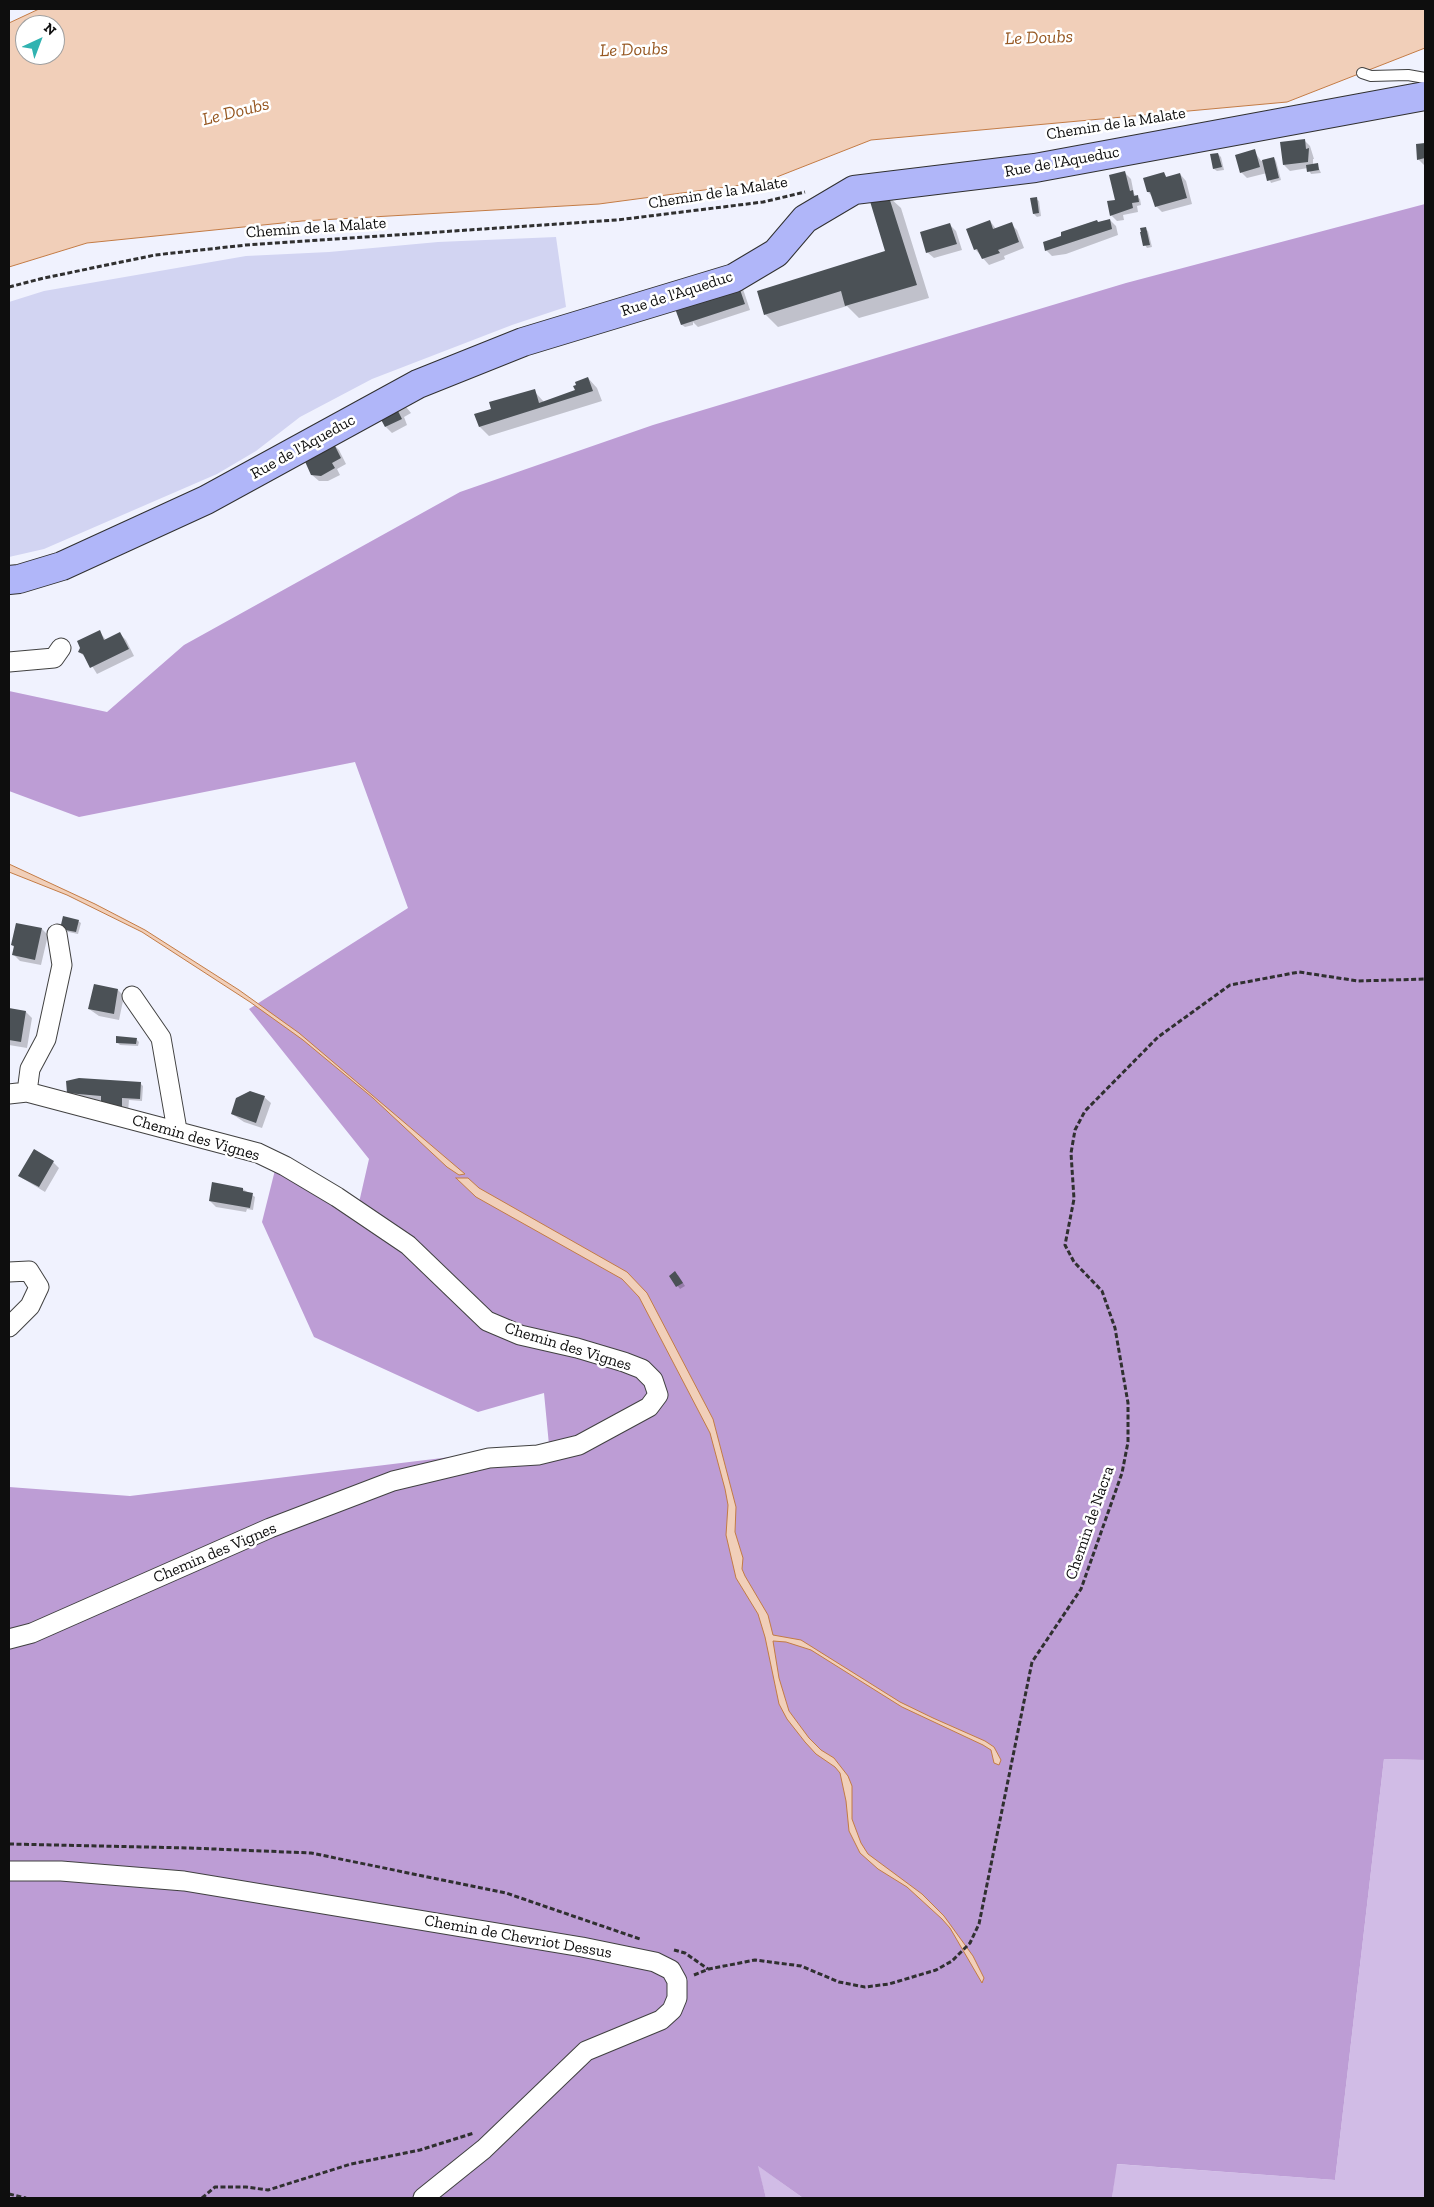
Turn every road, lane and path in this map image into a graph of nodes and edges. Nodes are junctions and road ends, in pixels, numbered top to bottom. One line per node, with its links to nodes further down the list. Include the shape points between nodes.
1 (1362, 73): 2 (lane)
2 (1425, 78)
3 (1425, 96): 6 (street, Rue de l'Aqueduc, via 1035,168 854,190 805,219 776,253 734,278 523,342 418,384 206,500 62,566)
4 (808, 191): 5 (path, Chemin de la Malate, via 763,202 617,220 246,245 155,255)
5 (9, 287)
6 (9, 580)
7 (61, 648): 8 (street, via 54,658)
8 (9, 662)
9 (57, 934): 12 (street, via 62,965 46,1040)
10 (1425, 979): 20 (path, Chemin de Nacra, via 1358,981 1299,972 1230,985 1158,1037 1086,1111 1075,1130 1071,1153 1074,1199 1065,1245 1074,1262 1102,1291 1116,1328 1128,1403 1128,1442 1122,1473 1081,1589 1032,1662 979,1924 970,1943 952,1961 936,1970 889,1984 865,1987 839,1982 801,1966 754,1960 708,1969 685,1953)
11 (132, 996): 13 (street, via 161,1038)
12 (18, 1093): 13 (street, Chemin des Vignes)
13 (177, 1130): 16 (street, Chemin des Vignes, via 258,1153 285,1166 408,1245 487,1322 520,1335 642,1369 653,1380 658,1395 649,1407 579,1445 538,1455 489,1458 393,1481 270,1528 32,1633)
14 (9, 1272): 15 (street, via 29,1271 39,1287 30,1306)
15 (9, 1327)
16 (9, 1639)
17 (9, 1844): 19 (path, via 310,1853 506,1893)
18 (9, 1871): 25 (street, Chemin de Chevriot Dessus, via 61,1871 184,1881 582,1947 655,1962 671,1970 677,1981 677,1998 672,2010 661,2020 586,2052 484,2149)
19 (641, 1939)
20 (667, 1948)
21 (479, 2132): 24 (path, via 420,2150 351,2164 268,2190 215,2187)
22 (9, 2194): 23 (path)
23 (26, 2198)
24 (202, 2198)
25 (423, 2198)

